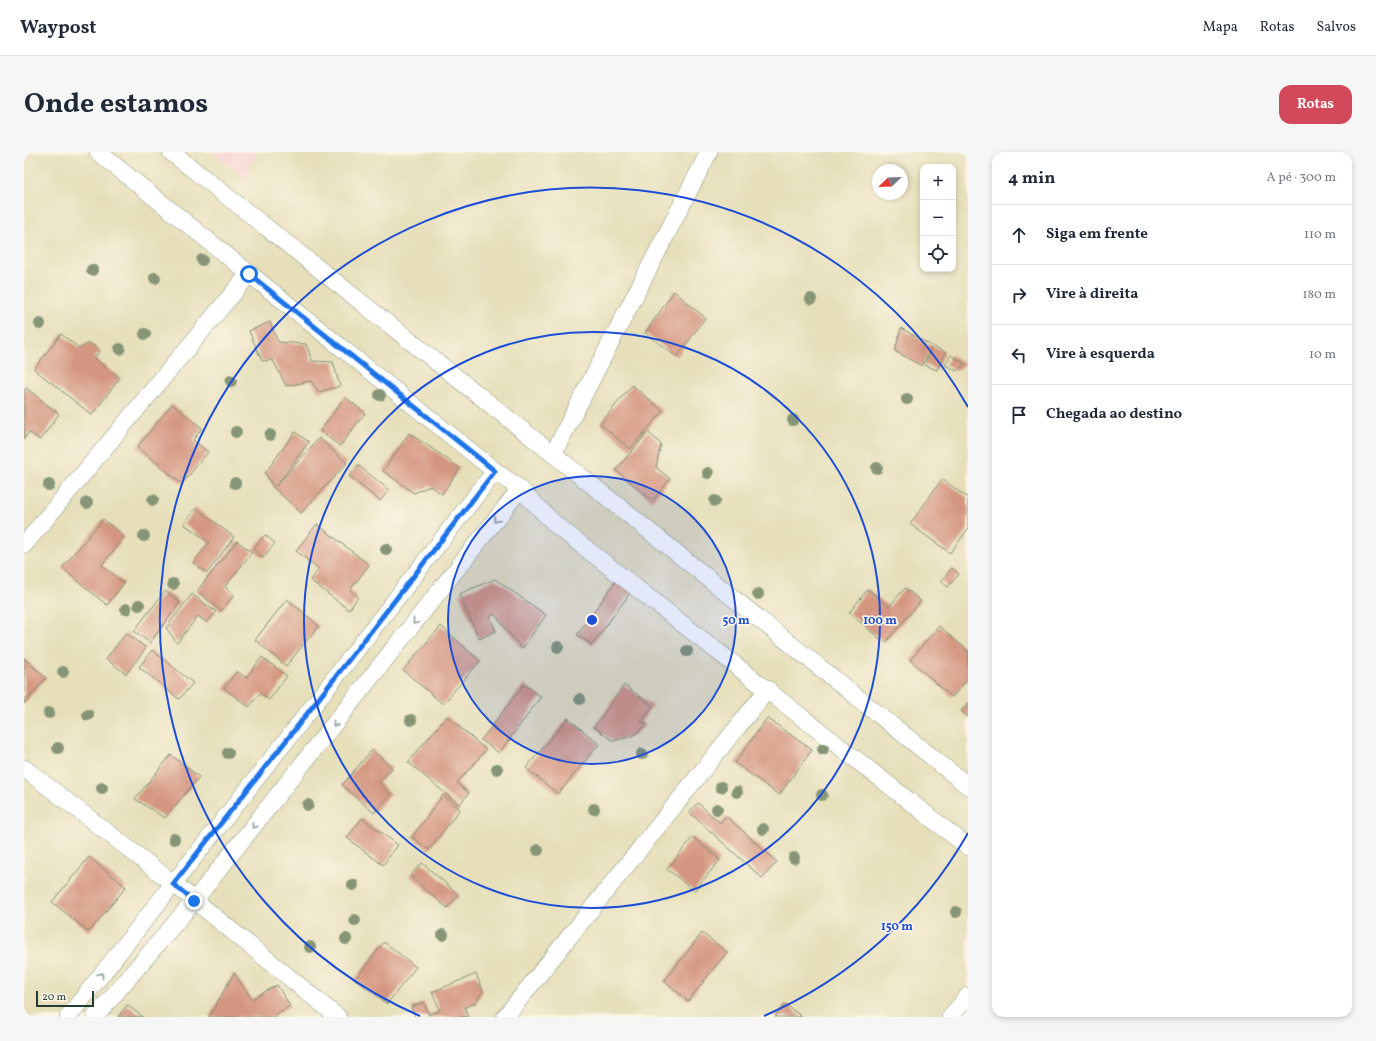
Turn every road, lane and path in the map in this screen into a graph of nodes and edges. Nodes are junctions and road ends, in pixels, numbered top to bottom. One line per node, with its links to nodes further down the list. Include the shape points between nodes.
1 (98, 152): 4 (street)
2 (171, 152): 5 (street)
3 (709, 152): 5 (street)
4 (249, 274): 6 (street); 8 (street)
5 (553, 454): 11 (street)
6 (495, 471): 7 (street); 13 (street)
7 (520, 489): 9 (street, via 556,525); 14 (street, one-way to 14)
8 (24, 545)
9 (768, 690): 12 (street); 19 (street)
10 (24, 768): 13 (street)
11 (968, 786)
12 (968, 847)
13 (173, 884): 14 (street); 16 (street, one-way to 13)
14 (194, 901): 17 (street); 18 (street)
15 (968, 996): 20 (street)
16 (68, 1017)
17 (95, 1017)
18 (338, 1017)
19 (505, 1017)
20 (950, 1017)

